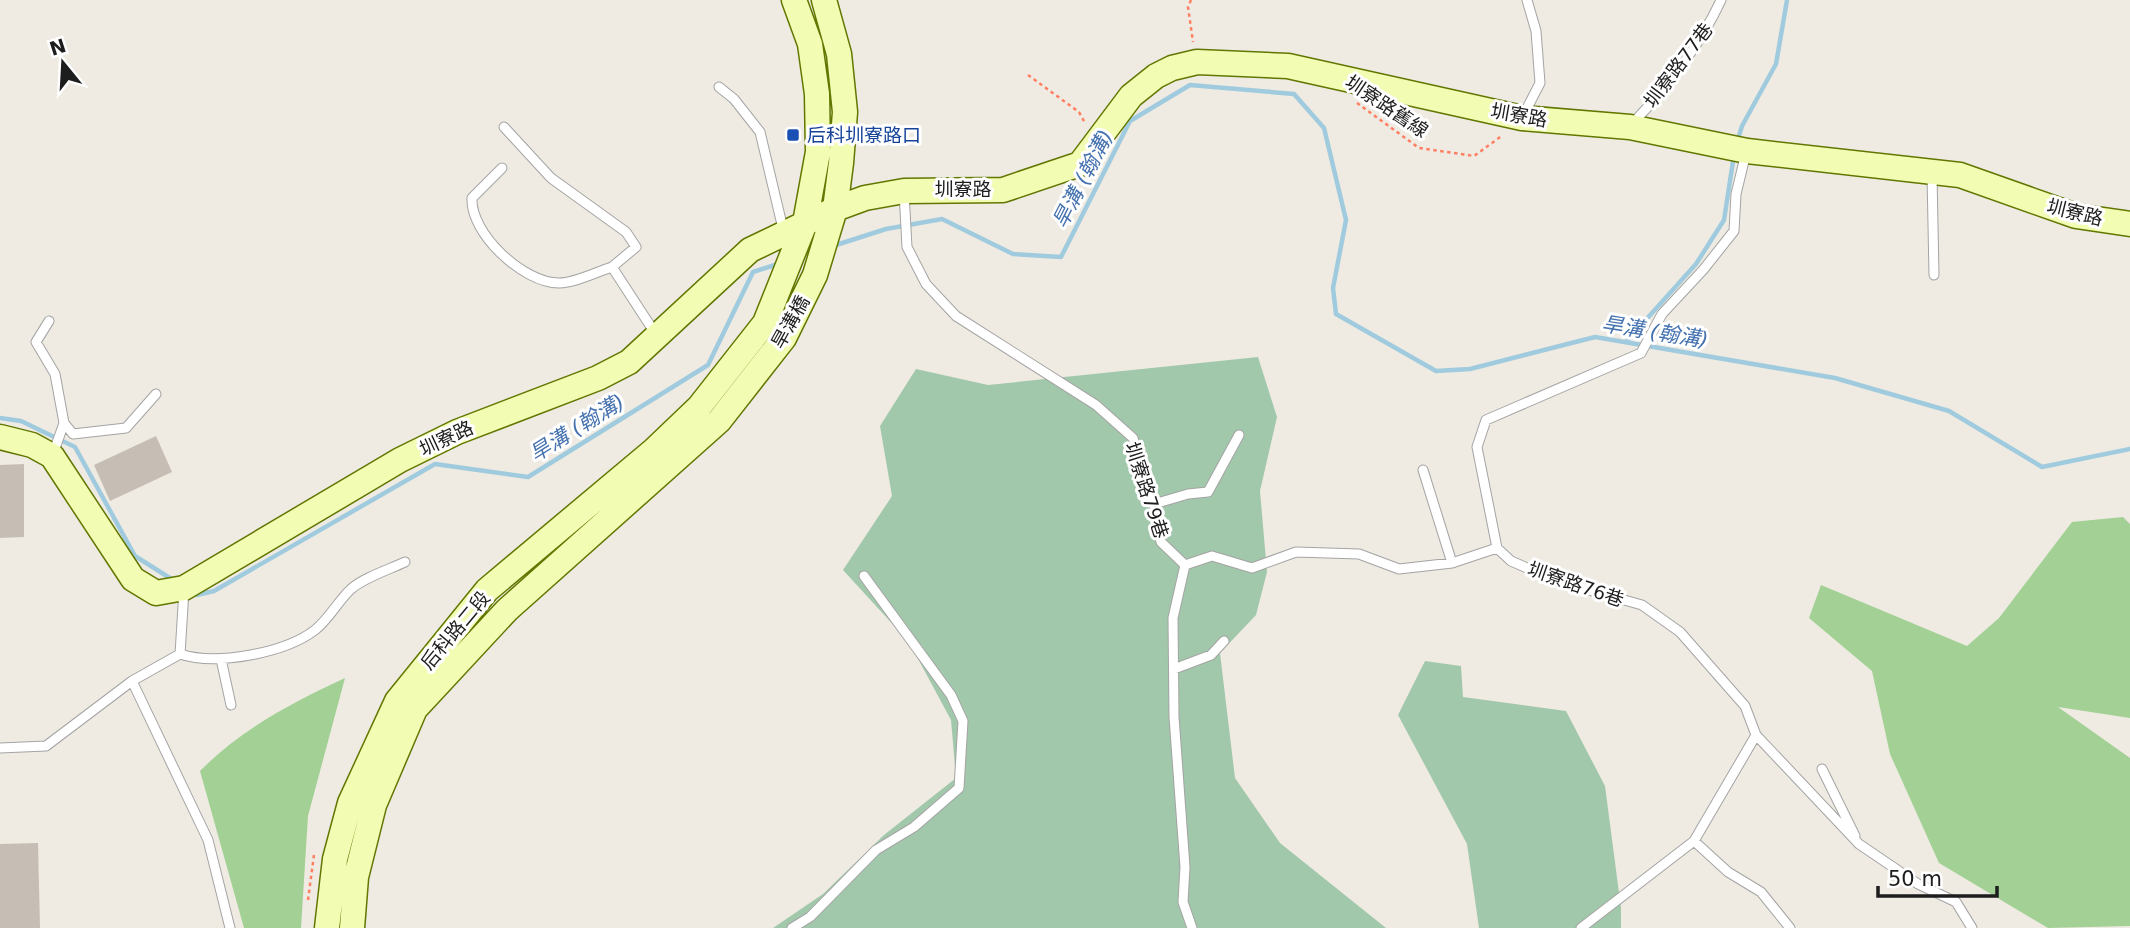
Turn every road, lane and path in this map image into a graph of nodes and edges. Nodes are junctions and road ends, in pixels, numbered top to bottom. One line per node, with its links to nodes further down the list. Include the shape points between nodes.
1 (794, 0): 20 (street, via 810,44 818,152)
2 (824, 0): 18 (street, via 839,54 845,111)
3 (1191, 0): 6 (path, via 1188,8)
4 (1527, 0): 10 (lane, via 1536,31 1540,83)
5 (1721, 0): 12 (lane, 圳寮路77巷, via 1709,27 1664,91)
6 (1197, 62): 10 (street, 圳寮路, via 1300,68); 13 (street, 圳寮路, via 1156,76 1131,96)
7 (1028, 75): 13 (path, via 1079,112)
8 (719, 87): 20 (lane, via 760,132)
9 (1352, 100): 10 (path, 圳寮路舊線, via 1419,148 1474,156)
10 (1522, 118): 12 (street, 圳寮路)
11 (504, 127): 21 (lane, via 551,178 626,232 636,247)
12 (1630, 127): 14 (street, 圳寮路)
13 (1097, 144): 17 (street, 圳寮路, via 1080,164 1003,190)
14 (1747, 151): 16 (street, 圳寮路); 33 (lane, via 1736,194 1734,231 1662,314 1641,353 1486,420 1477,447)
15 (502, 168): 21 (lane, via 472,198 471,212 503,256 522,271 559,283)
16 (1932, 171): 19 (street, 圳寮路, via 1960,175 2076,216); 22 (lane)
17 (904, 191): 18 (street, 圳寮路); 32 (lane, 圳寮路79巷, via 908,247 926,284 956,316 1096,405 1133,438)
18 (835, 209): 20 (street, 圳寮路); 26 (street, 旱溝橋, via 815,275 784,338)
19 (2130, 224)
20 (795, 229): 24 (street, 圳寮路, via 750,250); 26 (street, 旱溝橋, via 765,323)
21 (612, 267): 24 (lane)
22 (1934, 275)
23 (49, 321): 27 (lane, via 36,342 55,373)
24 (658, 337): 38 (street, 圳寮路, via 629,362 598,378 457,432 400,460)
25 (156, 394): 27 (lane, via 126,428 74,434)
26 (709, 414): 53 (street, 后科路二段, via 487,590 397,701 350,803 335,859); 54 (street, 后科路二段, via 507,610 415,709 374,805 356,877)
27 (64, 423): 30 (lane)
28 (1239, 435): 32 (lane, via 1208,492)
29 (0, 438): 30 (street, via 32,445)
30 (52, 456): 38 (street, 圳寮路, via 133,579 156,593)
31 (1423, 470): 35 (lane)
32 (1154, 504): 36 (lane, 圳寮路79巷, via 1161,542)
33 (1497, 548): 35 (lane); 45 (lane, 圳寮路76巷, via 1511,561 1557,581 1642,605 1681,632 1745,706)
34 (404, 562): 41 (lane, via 352,588 316,629 292,644)
35 (1452, 563): 36 (lane, via 1399,569 1359,554 1296,552 1252,568 1212,556)
36 (1185, 565): 42 (lane, via 1173,618)
37 (864, 576): 55 (lane, via 951,695 963,721 959,788 914,827 876,850 810,917)
38 (184, 588): 40 (lane)
39 (1224, 642): 42 (lane, via 1211,655)
40 (180, 654): 41 (lane, via 196,660); 43 (lane)
41 (220, 659): 44 (lane)
42 (1174, 669): 56 (lane, via 1184,901)
43 (132, 681): 46 (lane, via 46,746); 52 (lane, via 208,840)
44 (230, 705)
45 (1756, 735): 48 (lane); 49 (lane, 圳寮路76巷)
46 (0, 748)
47 (1822, 769): 49 (lane)
48 (1694, 841): 57 (lane); 58 (lane, via 1728,872 1761,892)
49 (1859, 844): 59 (lane, 圳寮路76巷, via 1917,884 1956,902)
50 (315, 852): 51 (path)
51 (308, 902)
52 (230, 928)
53 (327, 928)
54 (352, 928)
55 (792, 928)
56 (1192, 928)
57 (1581, 928)
58 (1790, 928)
59 (1972, 928)

